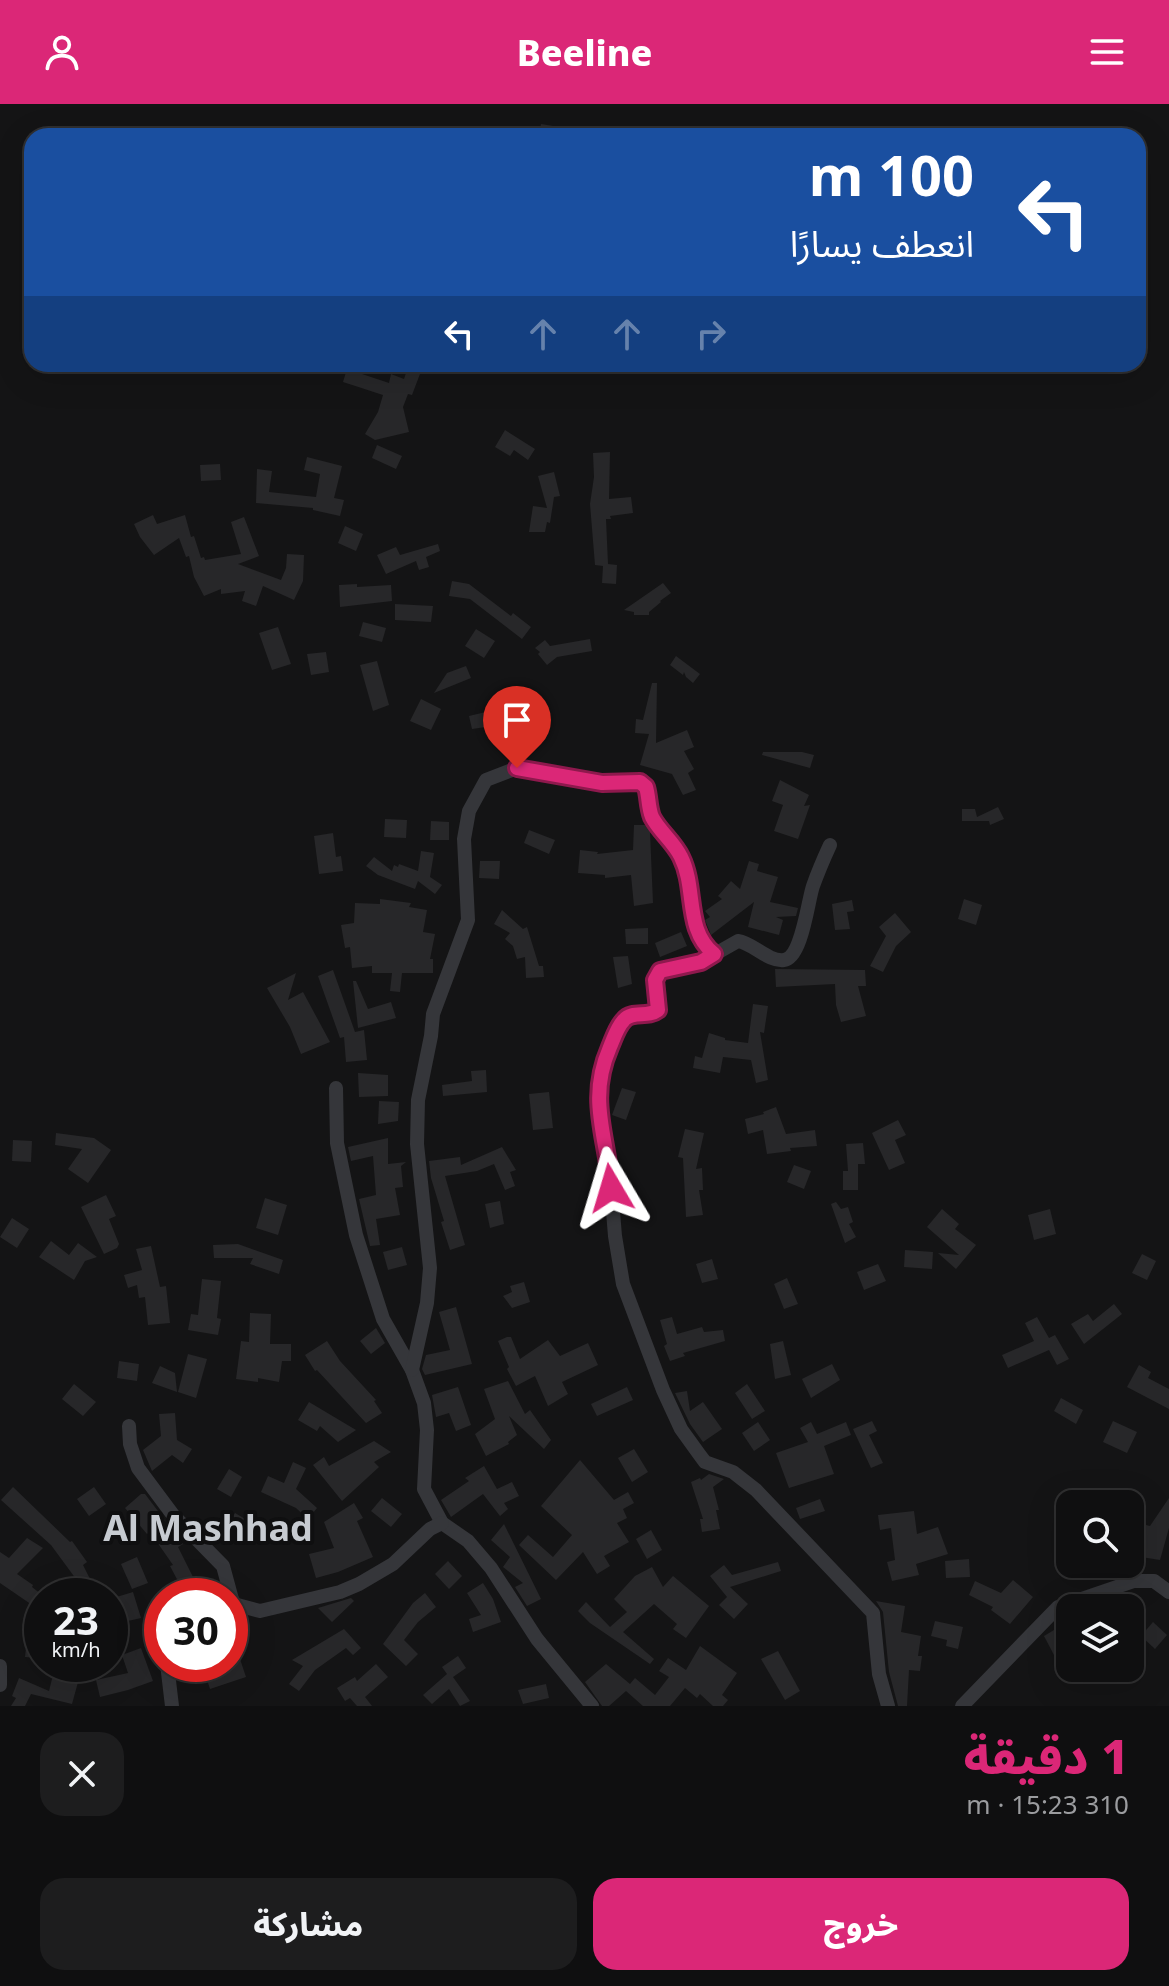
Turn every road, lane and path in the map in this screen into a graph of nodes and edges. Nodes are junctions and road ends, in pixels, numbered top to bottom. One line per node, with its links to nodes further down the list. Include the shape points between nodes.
1 (830, 845): 2 (street, via 792,956 774,958 742,941)
2 (714, 954): 4 (street, via 696,930 682,857 654,821 640,782 602,783 517,768 498,773 480,787 464,839 468,920 433,1014 418,1100 417,1144 430,1268); 15 (street, via 656,975 658,1010 625,1018 598,1084 623,1284 663,1390 681,1429 705,1462 733,1472 756,1490 873,1613)
3 (336, 1088): 4 (street, via 337,1143 356,1235 383,1319)
4 (412, 1370): 6 (street, via 427,1430 424,1489)
5 (129, 1426): 7 (street, via 138,1468 173,1515 223,1566)
6 (442, 1523): 9 (street, via 393,1564 359,1584 260,1611); 14 (street, via 468,1541 491,1568 537,1639)
7 (226, 1578)
8 (1169, 1592): 16 (street, via 1154,1581 1134,1581 1058,1607)
9 (248, 1608)
10 (0, 1666): 12 (street)
11 (169, 1682): 13 (street)
12 (0, 1685)
13 (172, 1706)
14 (592, 1706)
15 (888, 1706)
16 (962, 1706)

